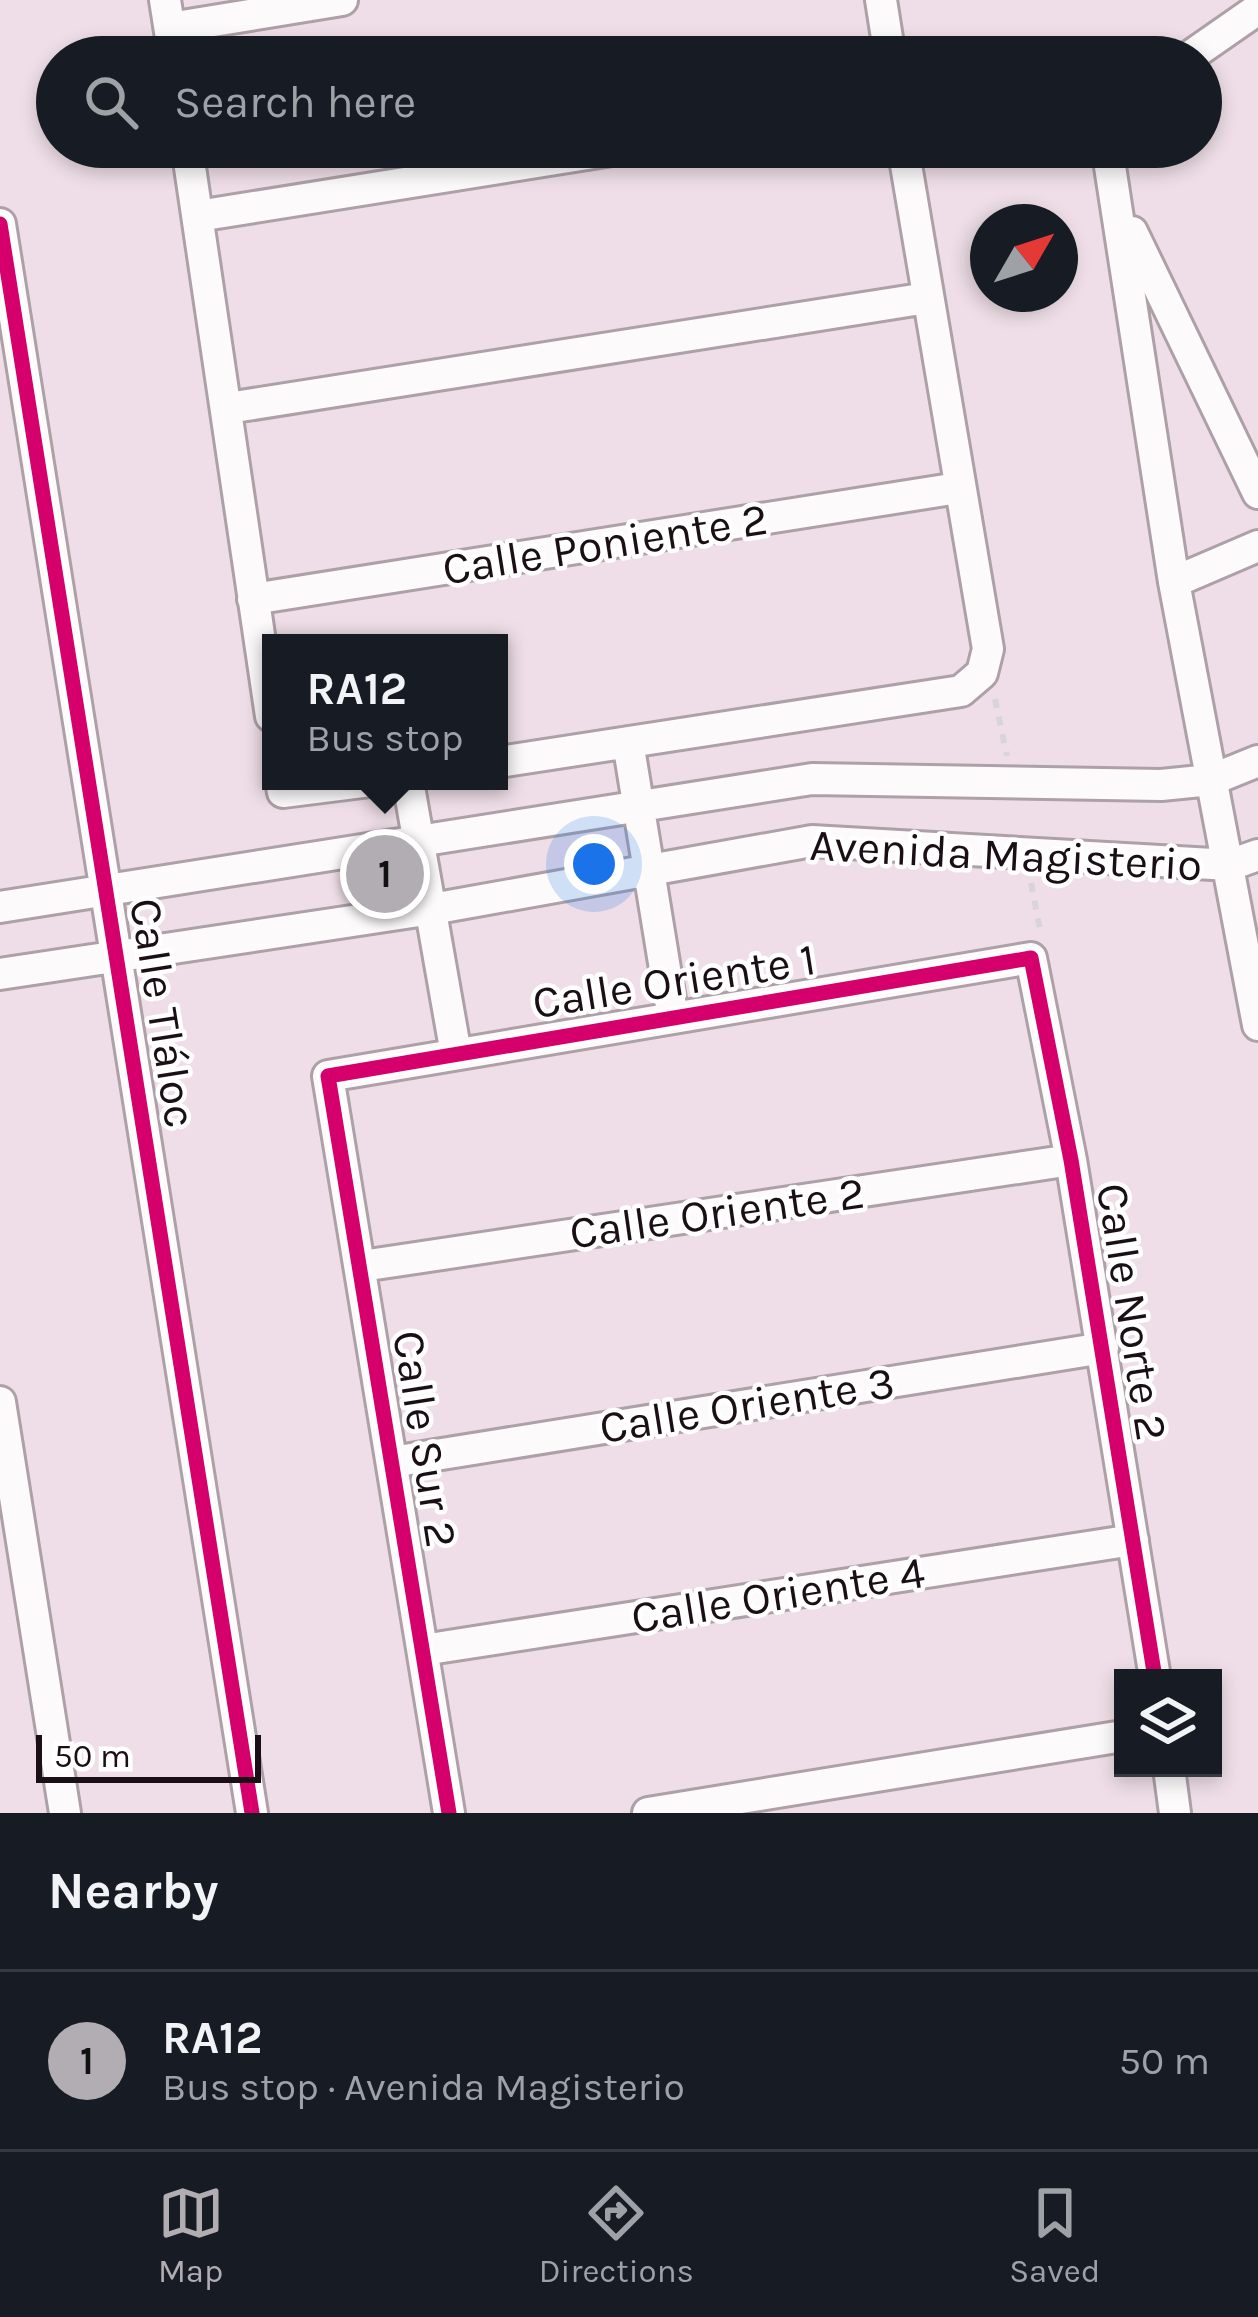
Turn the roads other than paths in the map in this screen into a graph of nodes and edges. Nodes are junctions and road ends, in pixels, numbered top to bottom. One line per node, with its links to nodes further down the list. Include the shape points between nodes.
1 (343, 0): 4 (street)
2 (881, 0): 5 (street)
3 (1254, 24): 6 (street)
4 (170, 28)
5 (887, 36)
6 (1222, 40)
7 (191, 168): 12 (street)
8 (499, 168): 12 (street)
9 (907, 168): 14 (street)
10 (1111, 168): 11 (street)
11 (1119, 205): 17 (street); 19 (street)
12 (197, 216): 15 (street)
13 (0, 224): 31 (street, Calle Tláloc)
14 (927, 298): 15 (street); 16 (street)
15 (228, 408): 20 (street)
16 (958, 488): 20 (street, Calle Poniente 2); 22 (street, via 988,649 982,673 961,691)
17 (1258, 493)
18 (1258, 546): 19 (street)
19 (1174, 581): 25 (street)
20 (253, 599): 21 (street)
21 (262, 658)
22 (628, 742): 23 (street); 27 (street)
23 (508, 761)
24 (1258, 761): 25 (street)
25 (1211, 780): 27 (street, Avenida Magisterio, via 812,778); 29 (street)
26 (410, 790): 28 (street)
27 (638, 804): 28 (street, Avenida Magisterio); 30 (street)
28 (419, 842): 31 (street, Avenida Magisterio); 33 (street)
29 (1244, 860): 30 (street, Avenida Magisterio, via 812,841); 38 (street)
30 (651, 870): 33 (street, Avenida Magisterio); 37 (street)
31 (107, 890): 32 (street, Avenida Magisterio); 34 (street, Calle Tláloc)
32 (0, 907)
33 (432, 909): 34 (street, Avenida Magisterio); 39 (street)
34 (116, 956): 36 (street, Avenida Magisterio); 53 (street, Calle Tláloc)
35 (1031, 958): 37 (street, Calle Oriente 1); 41 (street, Calle Norte 2)
36 (0, 974)
37 (673, 1018): 39 (street, Calle Oriente 1)
38 (1258, 1025)
39 (457, 1054): 40 (street, Calle Oriente 1)
40 (328, 1076): 42 (street, Calle Sur 2)
41 (1071, 1160): 42 (street, Calle Oriente 2); 43 (street, Calle Norte 2)
42 (362, 1266): 45 (street, Calle Sur 2)
43 (1103, 1348): 45 (street, Calle Oriente 3); 47 (street, Calle Norte 2)
44 (0, 1402): 46 (street)
45 (392, 1462): 48 (street, Calle Sur 2)
46 (10, 1532): 52 (street)
47 (1132, 1540): 48 (street, Calle Oriente 4); 49 (street, Calle Norte 2)
48 (423, 1650): 54 (street, Calle Sur 2)
49 (1154, 1669)
50 (1114, 1737): 55 (street)
51 (1170, 1777): 56 (street)
52 (65, 1813)
53 (252, 1813)
54 (449, 1813)
55 (647, 1813)
56 (1175, 1813)

